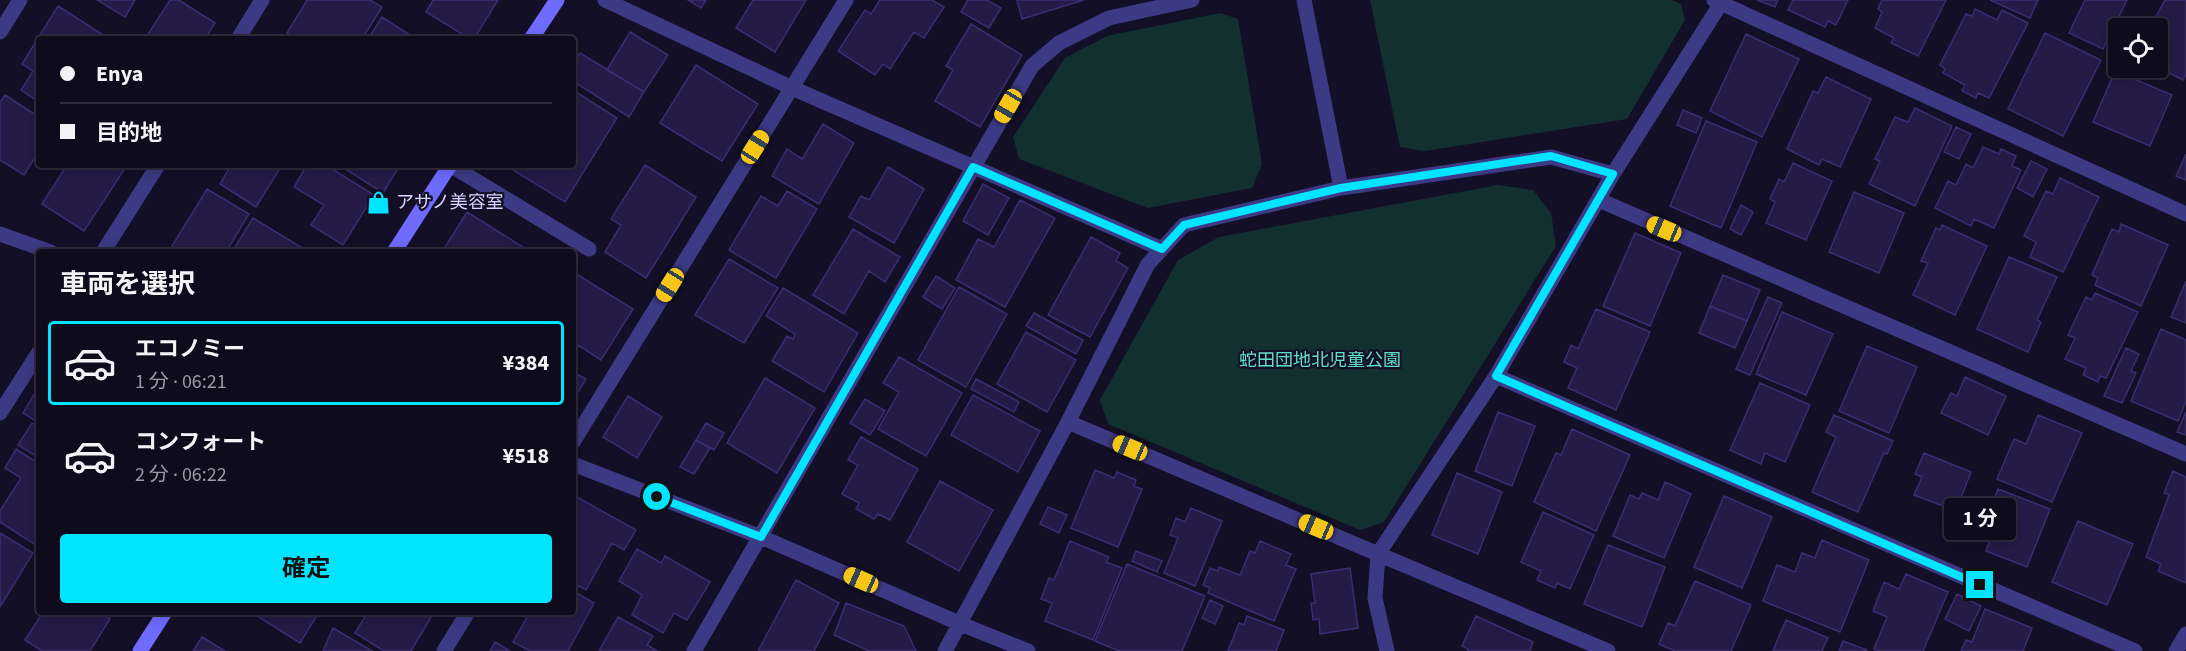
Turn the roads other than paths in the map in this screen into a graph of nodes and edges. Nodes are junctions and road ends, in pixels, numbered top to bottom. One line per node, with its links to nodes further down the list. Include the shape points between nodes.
1 (20, 0): 9 (street)
2 (262, 0): 10 (street)
3 (557, 0): 11 (street)
4 (605, 0): 12 (street)
5 (846, 0): 12 (street)
6 (1192, 0): 13 (street, via 1109,18 1059,43 1032,66)
7 (1304, 0): 18 (street)
8 (1719, 1): 17 (street); 20 (street)
9 (0, 32)
10 (240, 36)
11 (533, 36)
12 (792, 88): 13 (street); 31 (street)
13 (973, 167): 26 (street); 34 (street)
14 (156, 168): 23 (street)
15 (448, 168): 24 (street)
16 (455, 168): 25 (street)
17 (1613, 174): 18 (street, via 1551,156); 19 (street)
18 (1341, 188): 26 (street, via 1184,225)
19 (1599, 200): 28 (street); 32 (street)
20 (2186, 214)
21 (0, 234): 22 (street)
22 (42, 249)
23 (106, 249)
24 (396, 249)
25 (589, 249)
26 (1162, 249): 30 (street, via 1148,264)
27 (36, 357): 29 (street)
28 (1496, 376): 35 (street); 47 (street)
29 (0, 413)
30 (1068, 422): 35 (street); 38 (street)
31 (576, 437)
32 (2186, 454)
33 (576, 465): 34 (street)
34 (761, 537): 38 (street); 42 (street)
35 (1378, 554): 45 (street, via 1376,598); 46 (street)
36 (163, 615): 40 (street)
37 (466, 615): 41 (street)
38 (961, 624): 43 (street); 44 (street)
39 (2186, 634): 48 (street)
40 (140, 651)
41 (444, 651)
42 (694, 651)
43 (945, 651)
44 (1028, 651)
45 (1387, 651)
46 (1608, 651)
47 (2134, 651)
48 (2176, 651)

